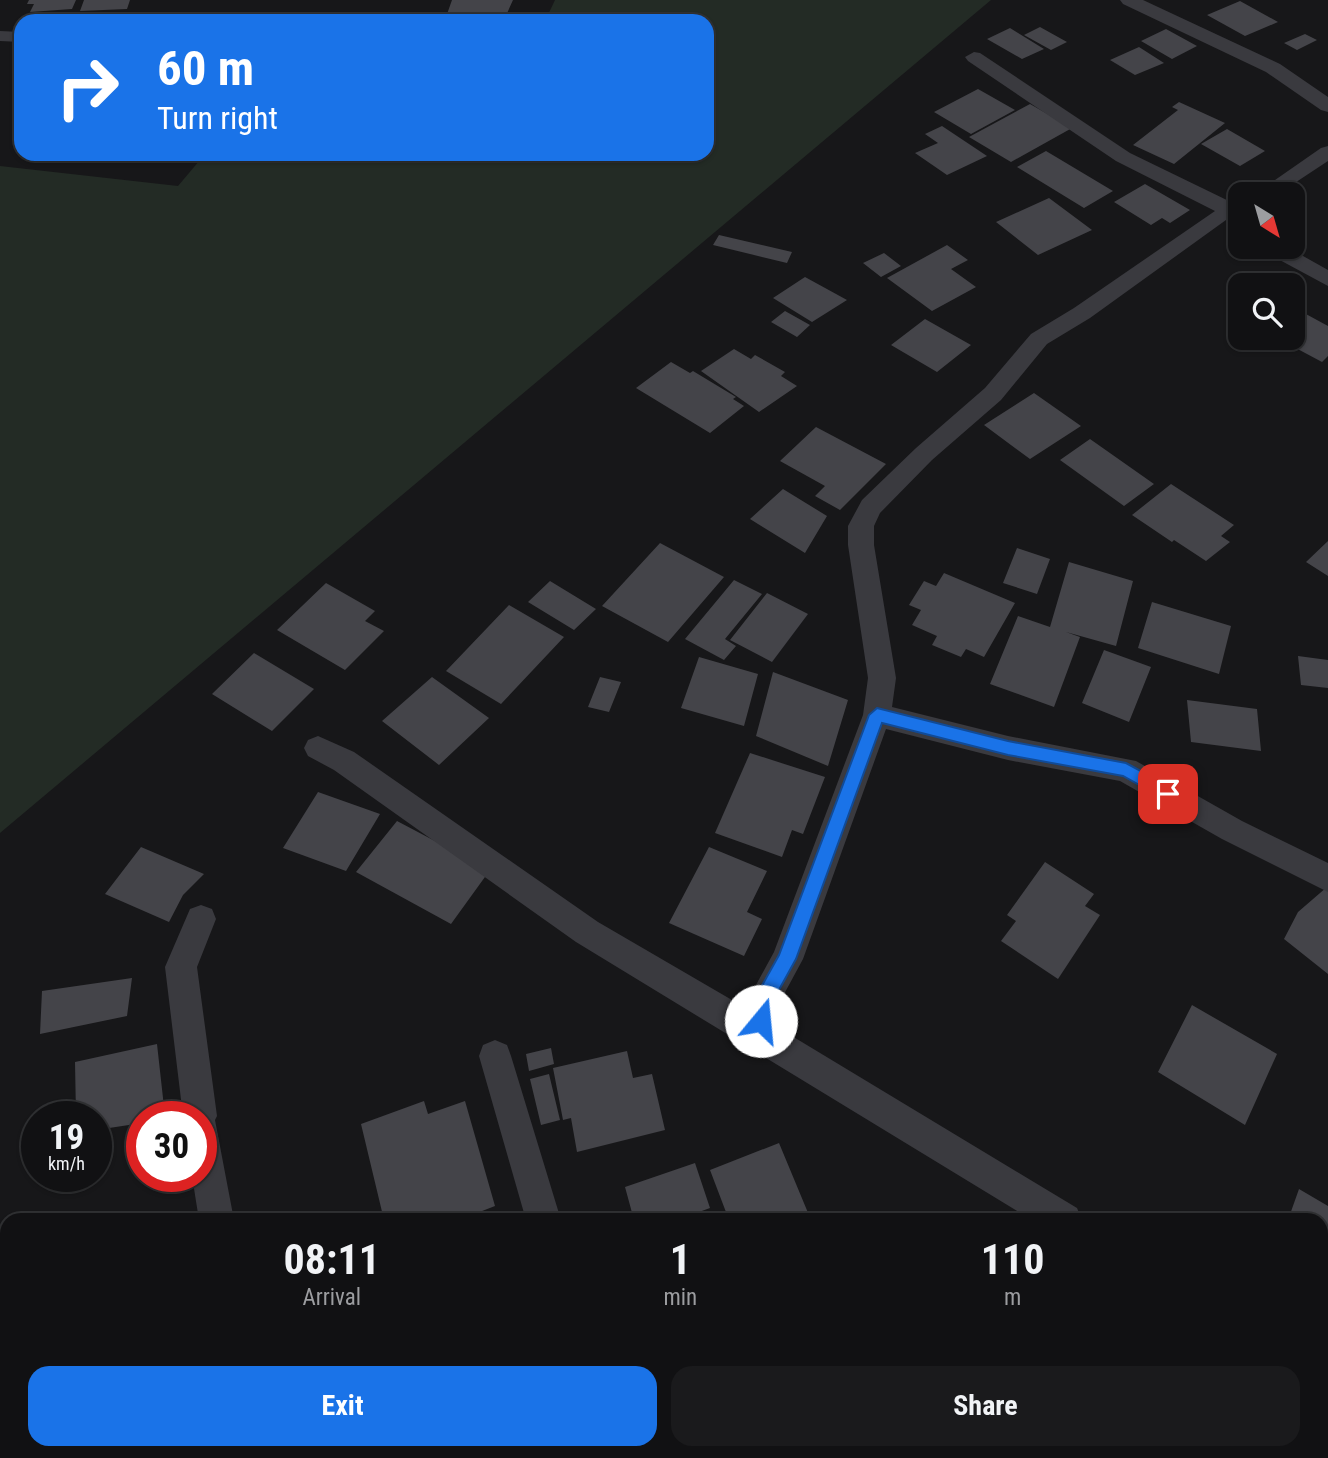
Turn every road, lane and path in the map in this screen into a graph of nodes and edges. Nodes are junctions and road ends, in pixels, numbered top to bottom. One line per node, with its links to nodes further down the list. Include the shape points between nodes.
1 (1129, 0): 3 (street, via 1273,68)
2 (974, 57): 6 (street, via 1123,157)
3 (1328, 106)
4 (1328, 152): 5 (street)
5 (1283, 182)
6 (1228, 214)
7 (1228, 220): 10 (street, via 1038,340 993,394 871,507 861,526 861,545 882,678)
8 (1293, 259): 9 (street)
9 (1328, 279)
10 (877, 715): 12 (street, via 1008,748 1126,770); 14 (street, via 787,959 760,1007)
11 (317, 748): 14 (street, via 344,761 587,932)
12 (1328, 878)
13 (201, 919): 16 (street, via 181,967)
14 (761, 1035): 20 (street)
15 (495, 1056): 19 (street)
16 (198, 1101)
17 (212, 1192): 18 (street)
18 (216, 1213)
19 (542, 1213)
20 (1053, 1213)

